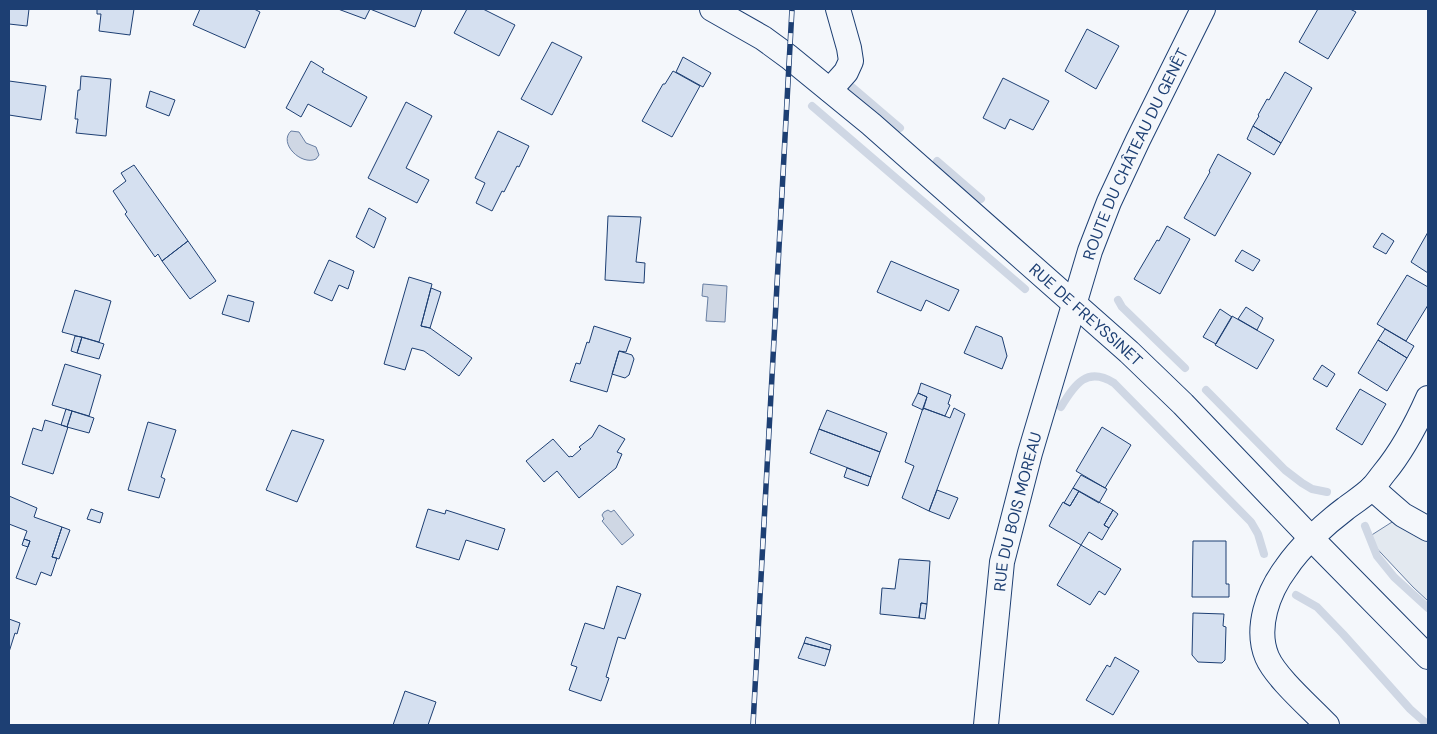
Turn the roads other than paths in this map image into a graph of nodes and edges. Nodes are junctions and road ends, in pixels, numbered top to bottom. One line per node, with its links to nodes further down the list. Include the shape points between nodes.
1 (712, 9): 4 (street, RUE DE FREYSSINET, via 763,38)
2 (838, 9): 4 (street, via 851,61)
3 (1203, 9): 5 (street, ROUTE DU CHÂTEAU DU GENÊT, via 1109,202)
4 (830, 90): 5 (street, RUE DE FREYSSINET)
5 (1074, 303): 9 (street, RUE DE FREYSSINET, via 1182,404); 11 (street, RUE DU BOIS MOREAU, via 1002,562)
6 (1428, 398): 7 (street, via 1406,442)
7 (1372, 488): 8 (street, via 1389,504); 9 (street)
8 (1428, 529)
9 (1312, 539): 10 (street, RUE DE FREYSSINET); 12 (street, via 1286,568 1272,592 1264,618 1263,639 1268,658 1280,677)
10 (1428, 657)
11 (986, 725)
12 (1327, 725)

